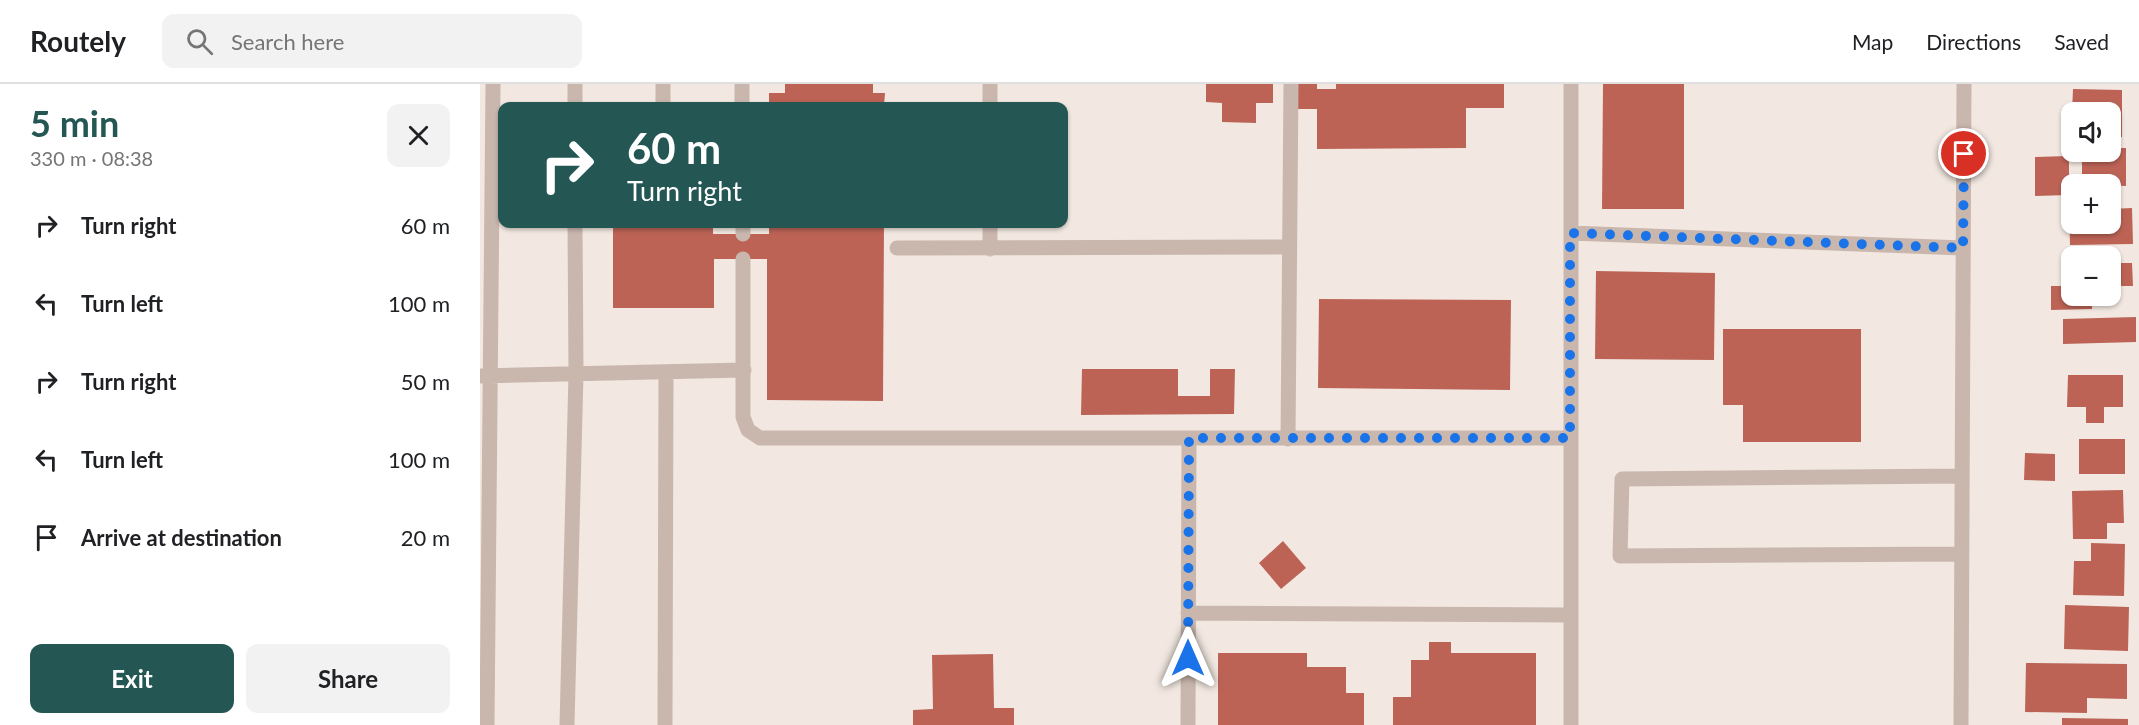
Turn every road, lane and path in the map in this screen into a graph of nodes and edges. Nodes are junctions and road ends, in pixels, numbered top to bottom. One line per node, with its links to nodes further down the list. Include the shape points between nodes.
1 (493, 84): 24 (lane)
2 (575, 84): 9 (lane)
3 (663, 84): 10 (lane)
4 (742, 84): 11 (lane)
5 (990, 84): 12 (lane)
6 (1291, 84): 17 (lane)
7 (1571, 84): 15 (lane)
8 (1964, 84): 18 (lane)
9 (575, 102)
10 (663, 102)
11 (742, 102)
12 (990, 102)
13 (575, 228): 23 (lane)
14 (990, 228): 19 (lane)
15 (1570, 233): 18 (lane); 26 (lane)
16 (897, 248): 19 (lane)
17 (1289, 248): 19 (lane); 27 (lane)
18 (1963, 248): 28 (lane)
19 (990, 249)
20 (743, 259): 21 (lane)
21 (744, 370): 22 (lane); 25 (lane, via 743,417 748,430 760,438)
22 (666, 372): 23 (lane); 34 (lane)
23 (576, 374): 24 (lane); 33 (lane)
24 (485, 376): 32 (lane)
25 (1189, 438): 27 (lane); 30 (lane)
26 (1570, 438): 27 (lane); 31 (lane)
27 (1288, 439)
28 (1962, 476): 29 (lane); 29 (lane, via 1622,479 1620,556)
29 (1961, 554): 37 (lane)
30 (1188, 613): 31 (lane); 35 (lane)
31 (1570, 615): 36 (lane)
32 (487, 725)
33 (567, 725)
34 (665, 725)
35 (1188, 725)
36 (1570, 725)
37 (1960, 725)

